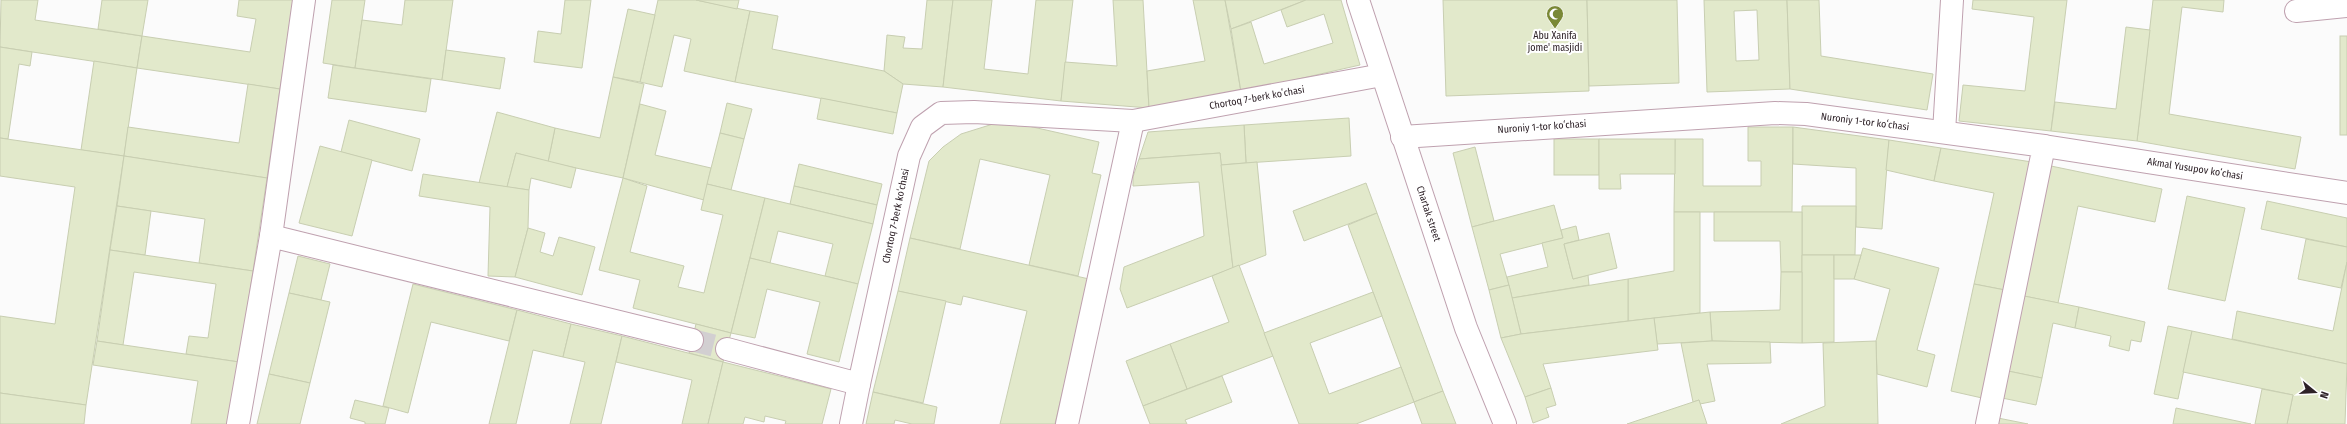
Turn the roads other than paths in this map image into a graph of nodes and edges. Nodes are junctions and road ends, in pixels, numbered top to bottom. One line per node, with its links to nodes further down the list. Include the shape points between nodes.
1 (304, 0): 12 (street)
2 (1358, 0): 6 (street, Chartak street)
3 (1952, 0): 8 (street)
4 (2347, 6): 5 (street)
5 (2296, 11)
6 (1382, 75): 7 (street, Chortoq 7-berk koʻchasi); 9 (street, Chartak street)
7 (1133, 121): 15 (street, Chortoq 7-berk koʻchasi, via 974,112 941,113 922,127 909,156); 18 (street)
8 (1944, 132): 9 (street, Nuroniy 1-tor koʻchasi, via 1806,114 1748,113); 10 (street, Nuroniy 1-tor koʻchasi)
9 (1402, 137): 19 (street, Chartak street, via 1466,328)
10 (2044, 146): 11 (street, Akmal Yusupov koʻchasi); 20 (street)
11 (2347, 193)
12 (271, 236): 13 (street); 16 (street)
13 (692, 340)
14 (727, 349): 15 (street)
15 (860, 384): 17 (street, Chortoq 7-berk koʻchasi)
16 (238, 424)
17 (851, 424)
18 (1067, 424)
19 (1506, 424)
20 (1987, 424)

